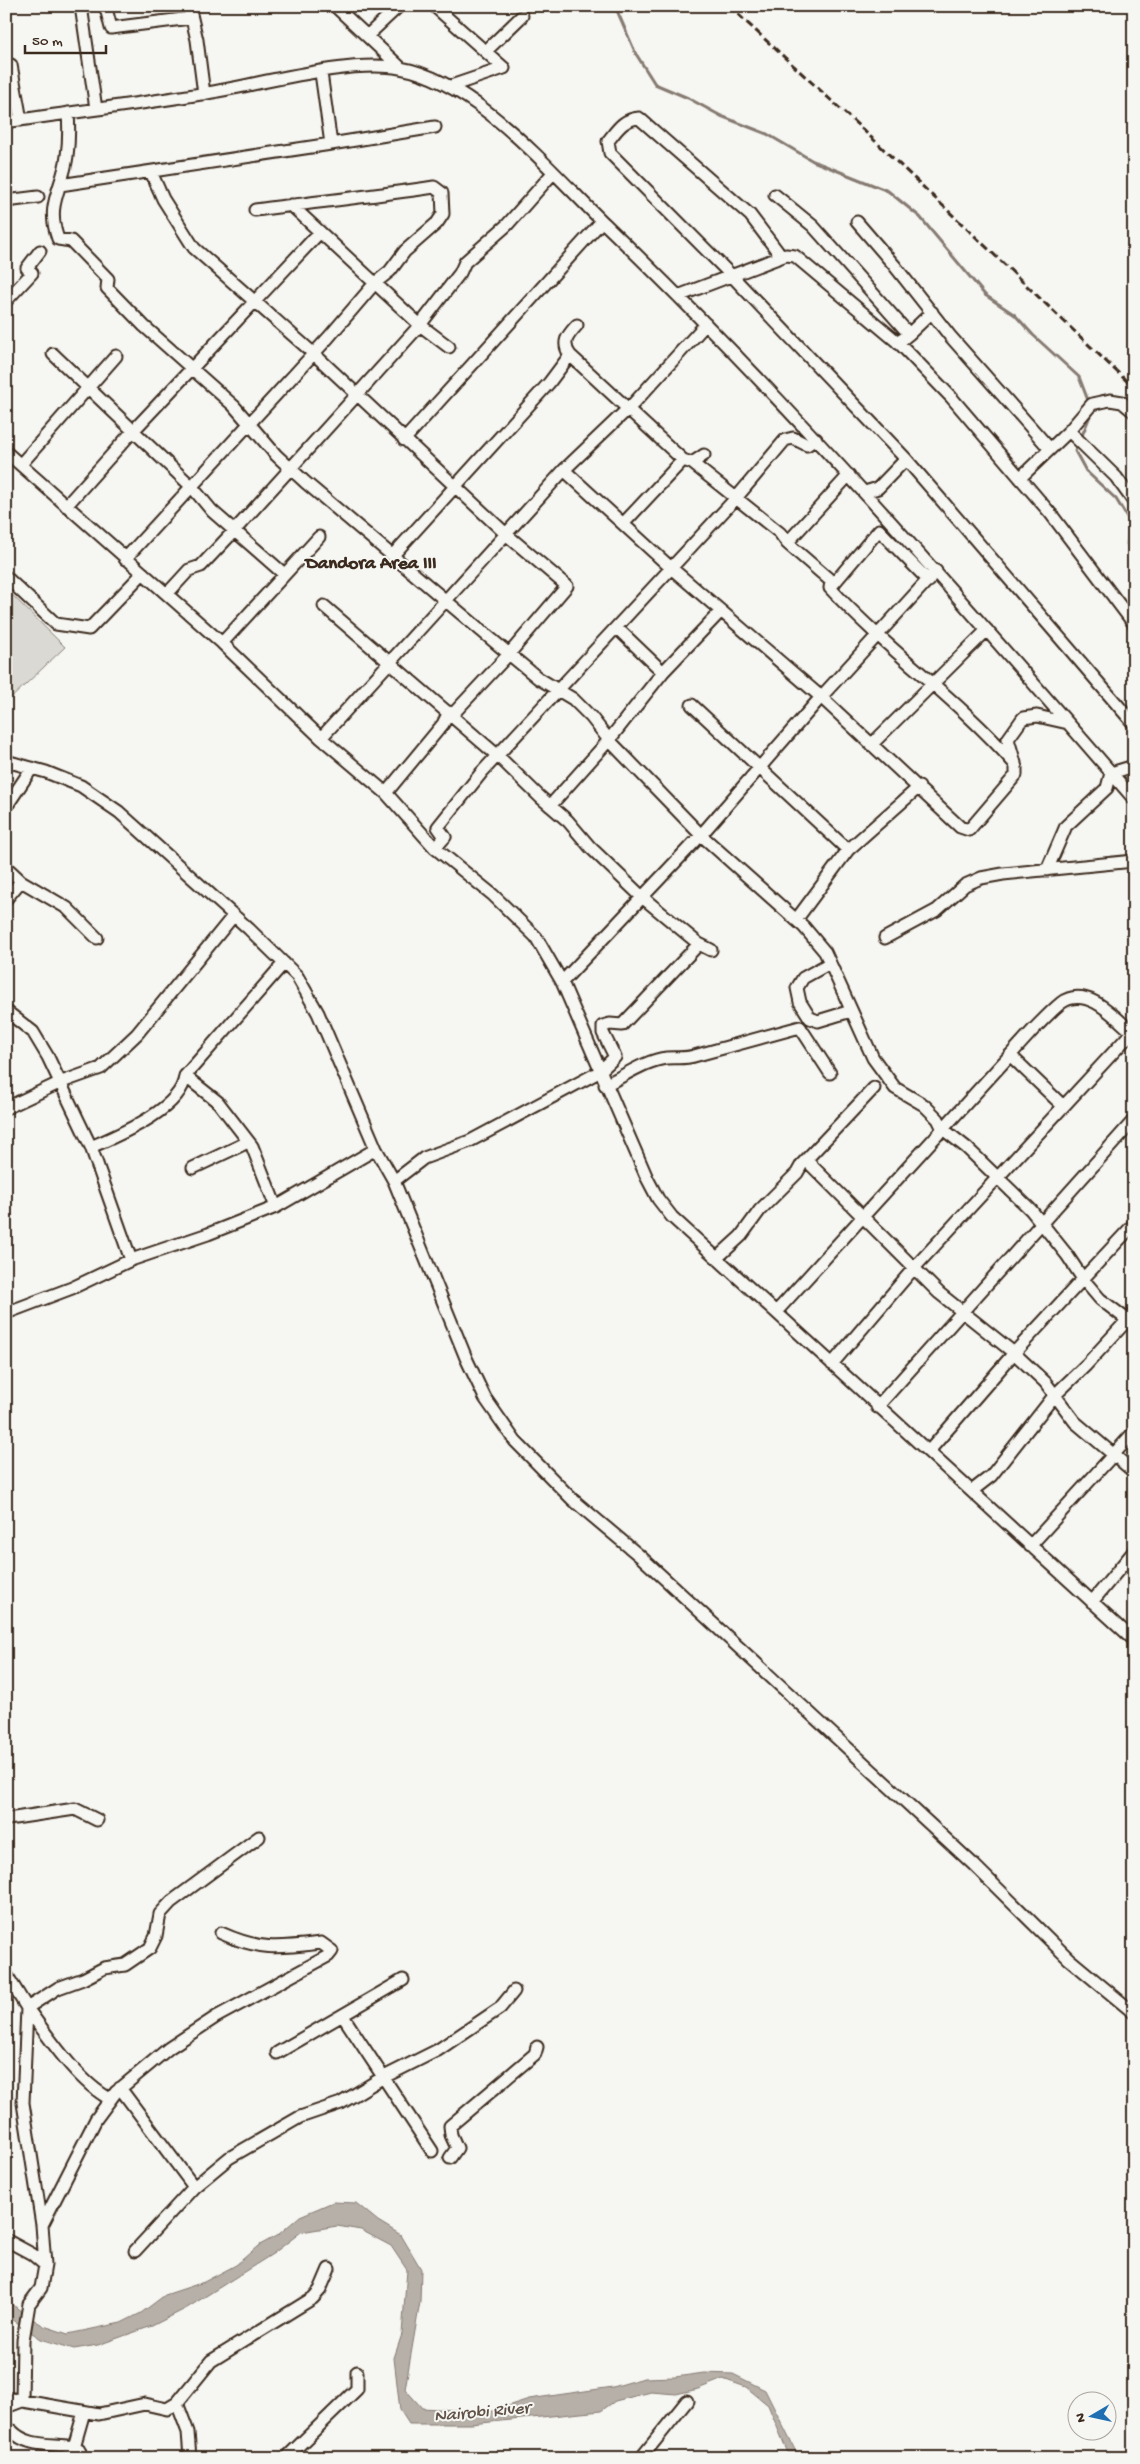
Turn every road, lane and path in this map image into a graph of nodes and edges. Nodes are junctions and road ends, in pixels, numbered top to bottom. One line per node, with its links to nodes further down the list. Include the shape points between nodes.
1 (81, 6): 15 (street)
2 (335, 6): 8 (street)
3 (399, 6): 8 (street)
4 (106, 8): 6 (street, via 111,28)
5 (441, 9): 9 (street)
6 (190, 12): 14 (street)
7 (522, 16): 9 (street)
8 (367, 36): 11 (street)
9 (486, 51): 13 (street, via 504,68)
10 (11, 65): 17 (street)
11 (400, 68): 12 (street); 13 (street)
12 (321, 72): 14 (street); 20 (street)
13 (451, 86): 22 (street, via 487,112)
14 (204, 94): 15 (street)
15 (96, 109): 16 (street)
16 (68, 113): 17 (street); 23 (street, via 67,157)
17 (21, 120): 18 (street)
18 (6, 122)
19 (435, 127): 20 (street)
20 (330, 144): 21 (street)
21 (151, 172): 23 (street); 38 (street, via 163,199 194,248)
22 (554, 172): 29 (street); 41 (street, via 507,225 465,262)
23 (60, 185): 50 (street, via 55,195 52,224 58,239 71,242 108,279 107,288 144,326)
24 (775, 195): 43 (street, via 813,226)
25 (38, 198): 26 (street)
26 (6, 201)
27 (291, 205): 28 (street); 31 (street); 35 (street, via 327,203 367,194 434,187 442,193 443,214 437,223)
28 (256, 210)
29 (602, 221): 36 (street); 59 (street)
30 (857, 222): 39 (street)
31 (320, 232): 35 (street); 38 (street)
32 (40, 251): 37 (street, via 27,268 32,273)
33 (781, 256): 34 (street); 34 (street, via 750,215 639,118 626,121 608,141 610,153); 44 (street, via 795,256)
34 (732, 276): 36 (street); 63 (street)
35 (375, 283): 41 (street); 46 (street)
36 (678, 296): 40 (street)
37 (6, 301)
38 (254, 302): 46 (street); 50 (street)
39 (932, 312): 43 (street); 60 (street)
40 (706, 324): 53 (street); 58 (street)
41 (420, 325): 45 (street); 52 (street)
42 (576, 325): 48 (street, via 565,343)
43 (909, 334): 44 (street)
44 (898, 343): 69 (street, via 951,397)
45 (449, 348)
46 (313, 353): 52 (street); 55 (street)
47 (53, 354): 51 (street)
48 (570, 355): 53 (street); 71 (street, via 549,383)
49 (116, 356): 51 (street)
50 (192, 367): 55 (street); 56 (street)
51 (87, 388): 56 (street); 65 (street)
52 (356, 395): 59 (street); 66 (street)
53 (626, 408): 64 (street); 67 (street)
54 (1134, 412): 57 (street, via 1122,402 1101,400 1092,404)
55 (248, 423): 66 (street); 70 (street)
56 (133, 431): 70 (street); 75 (street)
57 (1069, 431): 60 (street); 74 (street, via 1116,477)
58 (816, 438): 68 (street); 73 (street, via 807,445 793,438 785,440)
59 (404, 440): 71 (street)
60 (1050, 449): 69 (street)
61 (6, 452): 65 (street)
62 (704, 455): 64 (street)
63 (906, 459): 72 (street, via 878,488); 110 (street)
64 (688, 461): 73 (street); 76 (street)
65 (21, 464): 75 (street)
66 (290, 468): 77 (street); 81 (street)
67 (564, 470): 76 (street); 78 (street)
68 (849, 475): 72 (street); 80 (street)
69 (1020, 478): 94 (street)
70 (192, 486): 77 (street); 82 (street)
71 (455, 486): 78 (street); 81 (street)
72 (865, 492): 84 (street)
73 (737, 497): 80 (street); 83 (street)
74 (1134, 502)
75 (66, 506): 82 (street)
76 (623, 524): 83 (street)
77 (234, 531): 86 (street); 90 (street, via 201,566 189,570)
78 (506, 534): 91 (street); 101 (street, via 567,586)
79 (320, 537): 86 (street)
80 (787, 543): 89 (street, via 831,581)
81 (393, 555): 91 (street)
82 (125, 559): 85 (street)
83 (670, 567): 95 (street); 97 (street)
84 (936, 572): 88 (street); 98 (street)
85 (143, 573): 87 (street, via 89,629 56,624); 90 (street)
86 (284, 574): 100 (street)
87 (6, 577)
88 (929, 581): 89 (street, via 879,530); 99 (street)
89 (830, 588): 99 (street)
90 (167, 594): 100 (street)
91 (447, 600): 101 (street); 102 (street)
92 (1134, 603): 94 (street)
93 (324, 606): 102 (street)
94 (1123, 609): 96 (street)
95 (721, 611): 103 (street); 106 (street)
96 (1134, 624)
97 (616, 628): 103 (street); 105 (street)
98 (987, 630): 104 (street); 109 (street)
99 (877, 636): 104 (street); 106 (street)
100 (222, 643): 111 (street)
101 (509, 654): 105 (street, via 538,678); 108 (street)
102 (389, 663): 108 (street); 111 (street)
103 (663, 672): 112 (street)
104 (933, 685): 113 (street); 117 (street)
105 (559, 689): 112 (street, via 592,717); 114 (street)
106 (821, 697): 113 (street); 119 (street)
107 (692, 705): 119 (street)
108 (450, 713): 114 (street); 122 (street)
109 (1068, 723): 117 (street, via 1036,716 1023,718 1008,739); 120 (street)
110 (1134, 724)
111 (321, 738): 122 (street)
112 (610, 740): 124 (street); 126 (street)
113 (871, 745): 121 (street)
114 (498, 756): 124 (street); 127 (street, via 438,827 445,838)
115 (6, 761): 118 (street)
116 (1134, 766): 120 (street)
117 (1016, 767): 121 (street, via 1016,775 966,830)
118 (32, 768): 125 (street); 135 (street, via 81,786 119,812)
119 (760, 768): 126 (street); 128 (street)
120 (1111, 773): 123 (street); 131 (street, via 1107,788 1066,826)
121 (919, 788): 128 (street)
122 (386, 793): 127 (street)
123 (1134, 799)
124 (550, 806): 133 (street)
125 (6, 807)
126 (701, 835): 133 (street); 136 (street)
127 (435, 848): 143 (street, via 493,895 536,937)
128 (848, 850): 136 (street)
129 (1134, 861): 131 (street)
130 (6, 867): 132 (street)
131 (1047, 870): 138 (street, via 1002,874 973,881 937,910)
132 (21, 881): 134 (street); 137 (street, via 67,908)
133 (642, 897): 139 (street); 143 (street)
134 (6, 899)
135 (234, 916): 141 (street); 151 (street, via 137,1034 101,1068)
136 (796, 920): 142 (street, via 815,939)
137 (97, 938)
138 (885, 938)
139 (698, 944): 140 (street); 148 (street, via 622,1025 603,1026 603,1033 615,1057)
140 (711, 950)
141 (284, 963): 150 (street); 160 (street, via 296,976 318,1014)
142 (830, 963): 145 (street); 145 (street, via 803,978 797,988 800,1002 810,1018 818,1020)
143 (562, 982): 148 (street)
144 (6, 1011): 151 (street, via 33,1032)
145 (851, 1011): 157 (street, via 883,1074 895,1088 924,1105)
146 (1133, 1032): 147 (street, via 1092,999 1077,997 1061,1003); 154 (street)
147 (1010, 1055): 154 (street); 157 (street)
148 (599, 1072): 152 (street); 164 (street, via 470,1140 424,1158)
149 (830, 1073): 152 (street, via 800,1027 682,1059 666,1058 646,1064)
150 (184, 1076): 158 (street, via 218,1102); 159 (street, via 184,1085 153,1117)
151 (59, 1083): 155 (street); 159 (street)
152 (605, 1085): 169 (street, via 658,1199 672,1217)
153 (874, 1088): 161 (street)
154 (1063, 1106): 163 (street)
155 (6, 1108)
156 (1134, 1120): 167 (street)
157 (943, 1129): 163 (street); 166 (street)
158 (248, 1142): 162 (street); 165 (street)
159 (91, 1147): 170 (street)
160 (376, 1149): 164 (street); 165 (street)
161 (806, 1160): 166 (street); 169 (street, via 760,1210 742,1236)
162 (193, 1168)
163 (998, 1179): 167 (street); 171 (street)
164 (394, 1181): 198 (street, via 466,1358 485,1398 515,1441 572,1499 641,1557 946,1838 1069,1959)
165 (276, 1207): 170 (street)
166 (862, 1217): 171 (street); 175 (street)
167 (1042, 1222): 172 (street); 174 (street)
168 (1134, 1224): 172 (street)
169 (718, 1258): 175 (street)
170 (131, 1260): 173 (street, via 72,1288)
171 (914, 1268): 174 (street); 178 (street)
172 (1083, 1279): 176 (street, via 1100,1298); 177 (street)
173 (8, 1308)
174 (962, 1311): 177 (street); 180 (street)
175 (776, 1312): 178 (street)
176 (1132, 1319): 179 (street)
177 (1014, 1353): 179 (street, via 1045,1382); 182 (street)
178 (832, 1364): 180 (street)
179 (1054, 1396): 183 (street, via 1075,1422); 185 (street, via 992,1476)
180 (877, 1407): 182 (street)
181 (1134, 1432): 183 (street)
182 (928, 1452): 185 (street)
183 (1114, 1454): 184 (street); 186 (street)
184 (1134, 1472)
185 (973, 1490): 186 (street)
186 (1030, 1546): 188 (street)
187 (1134, 1551): 188 (street)
188 (1092, 1602): 189 (street)
189 (1134, 1640)
190 (6, 1817): 191 (street, via 75,1808)
191 (97, 1820)
192 (259, 1837): 197 (street, via 171,1902 160,1914 150,1948 125,1965 104,1968 83,1980 58,1988)
193 (221, 1933): 203 (street, via 246,1944 277,1948 321,1943 332,1951 216,2017 169,2048)
194 (6, 1974): 197 (street)
195 (403, 1980): 199 (street)
196 (514, 1991): 202 (street, via 500,2008 464,2034)
197 (27, 2008): 204 (street, via 97,2093); 208 (street, via 23,2103)
198 (1134, 2013)
199 (343, 2016): 201 (street); 202 (street)
200 (537, 2047): 206 (street, via 535,2054 450,2126 457,2148)
201 (277, 2053)
202 (382, 2078): 205 (street); 207 (street, via 341,2103 300,2117 252,2144 228,2158)
203 (120, 2088): 204 (street); 207 (street)
204 (110, 2100): 208 (street, via 96,2119)
205 (432, 2151)
206 (450, 2158)
207 (194, 2187): 210 (street)
208 (42, 2225): 211 (street)
209 (6, 2240): 211 (street)
210 (135, 2251)
211 (45, 2265): 215 (street, via 41,2288 29,2304 23,2340)
212 (329, 2269): 217 (street, via 313,2298 211,2361)
213 (357, 2372): 225 (street, via 357,2389)
214 (6, 2398): 215 (street)
215 (22, 2401): 218 (street); 219 (street)
216 (687, 2402): 226 (street)
217 (177, 2403): 219 (street, via 168,2409 145,2404 99,2414); 224 (street, via 188,2432)
218 (6, 2407)
219 (84, 2412): 221 (street)
220 (6, 2430): 221 (street, via 29,2442)
221 (74, 2447): 222 (street); 223 (street, via 79,2449)
222 (68, 2458)
223 (82, 2458)
224 (190, 2458)
225 (286, 2458)
226 (641, 2458)

